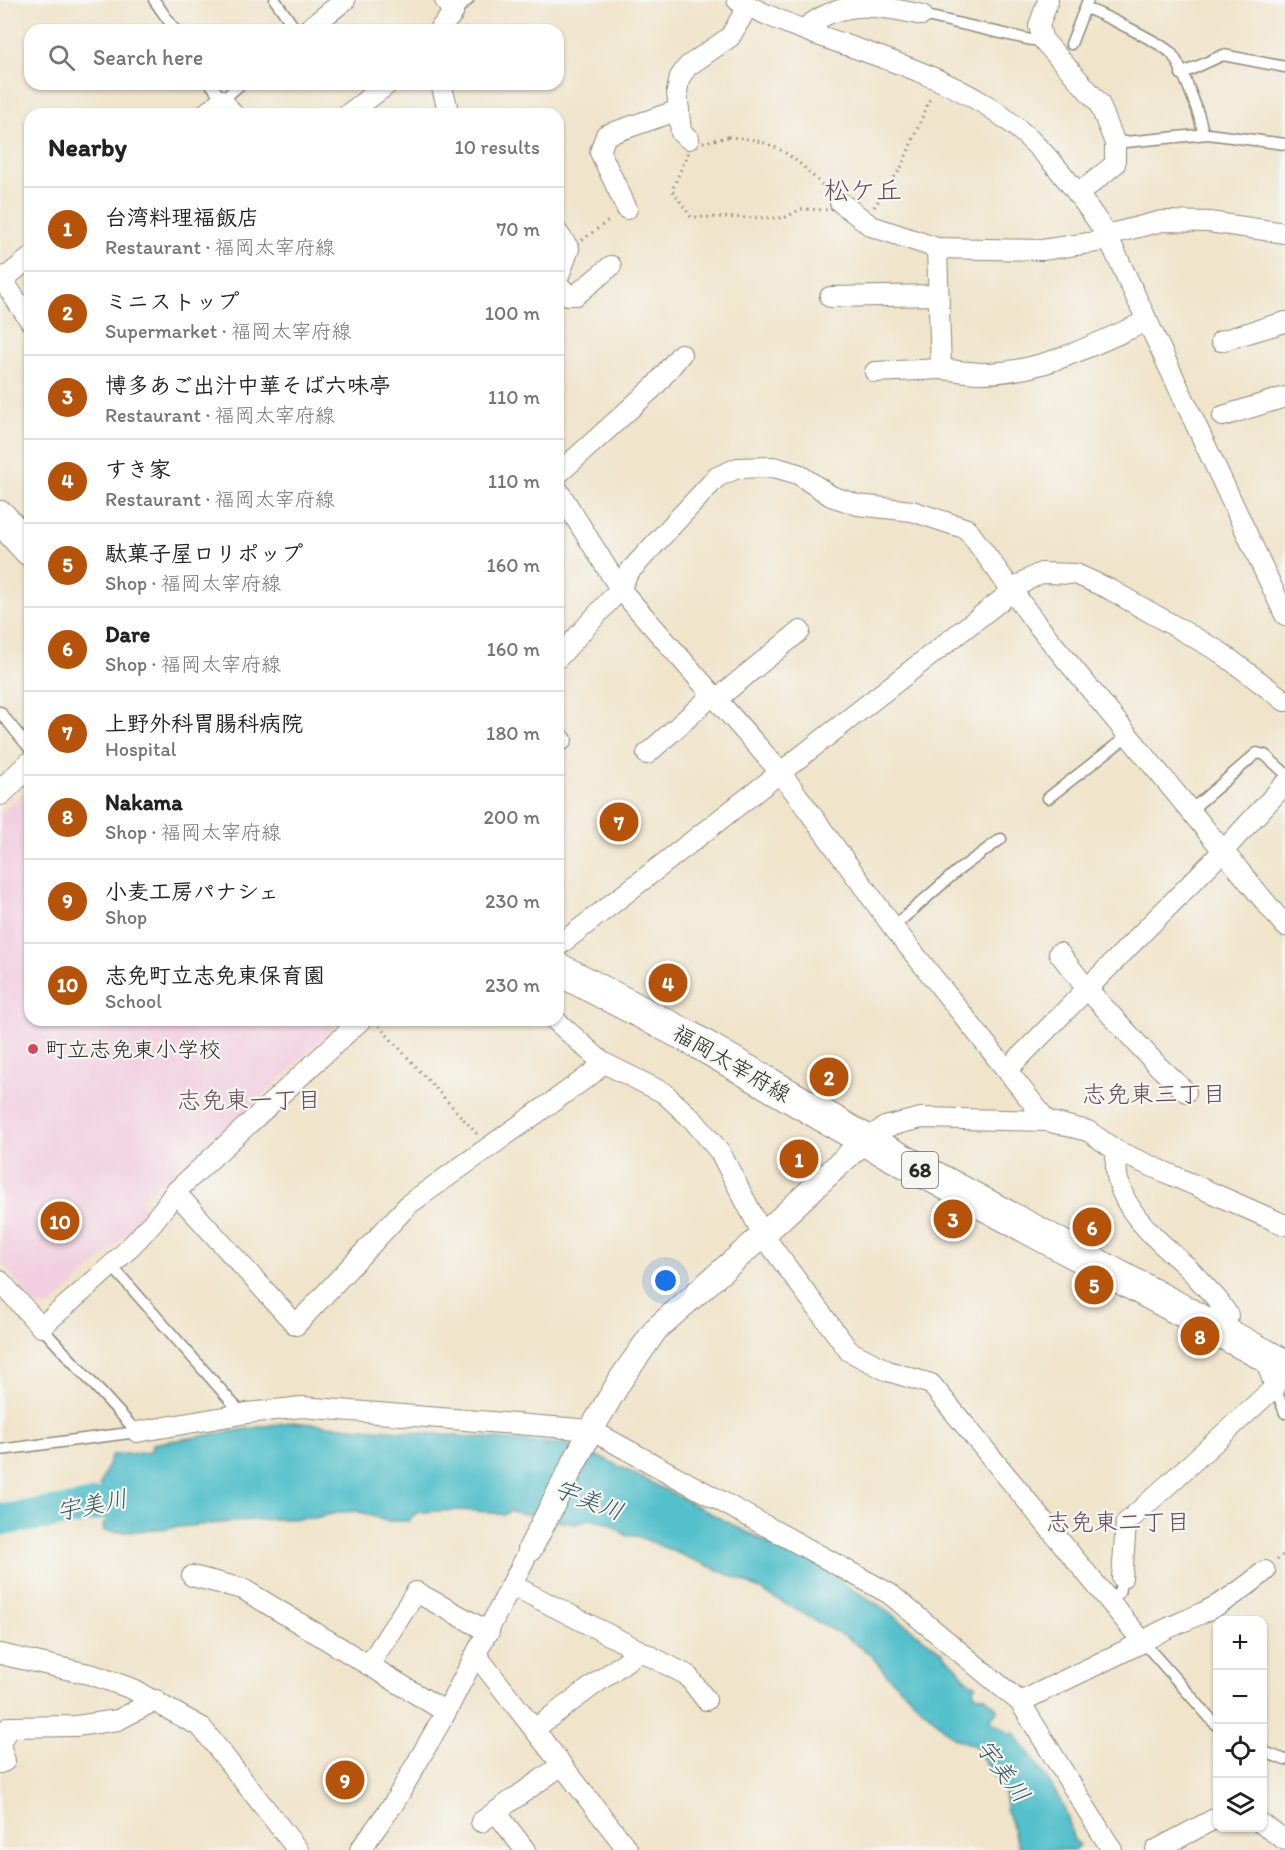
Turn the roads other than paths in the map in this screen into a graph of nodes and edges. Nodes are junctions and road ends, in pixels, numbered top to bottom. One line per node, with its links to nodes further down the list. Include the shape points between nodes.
1 (154, 0): 10 (lane)
2 (275, 0): 11 (lane)
3 (345, 0): 12 (street)
4 (468, 0): 8 (lane)
5 (1048, 0): 15 (street, via 1039,26)
6 (742, 3): 14 (street); 23 (street, via 730,37 688,66 680,77)
7 (1086, 4): 16 (lane); 18 (lane, via 1171,52)
8 (449, 7): 13 (street)
9 (922, 15): 14 (street, via 856,0 837,2 816,14); 15 (lane)
10 (171, 24)
11 (292, 24)
12 (315, 24)
13 (442, 24)
14 (804, 29): 28 (street, via 936,80 986,105 1028,138)
15 (1042, 40): 26 (street, via 1099,103)
16 (1071, 44)
17 (1285, 67): 18 (lane, via 1223,55)
18 (1181, 74): 24 (lane, via 1202,120)
19 (380, 90): 21 (street)
20 (443, 90): 22 (street)
21 (356, 108)
22 (446, 108)
23 (679, 110): 25 (street, via 681,133); 30 (street, via 606,135 600,152)
24 (1203, 134): 26 (lane); 27 (lane)
25 (688, 139)
26 (1115, 143): 28 (street, via 1115,164)
27 (1285, 144)
28 (1077, 191): 32 (street)
29 (840, 202): 33 (street, via 864,221)
30 (627, 209)
31 (1285, 233): 32 (street, via 1209,222 1162,221)
32 (1107, 235): 33 (street, via 1096,242 1042,250); 41 (street)
33 (937, 248): 38 (street)
34 (24, 262): 36 (street)
35 (610, 266): 37 (street, via 576,295)
36 (1, 279): 40 (street)
37 (564, 291)
38 (938, 295): 39 (street); 45 (street)
39 (830, 297)
40 (24, 312)
41 (1147, 321): 45 (street, via 1091,347 1026,368 983,373); 55 (street)
42 (1285, 322): 43 (street)
43 (1221, 341)
44 (681, 354): 49 (street, via 655,386)
45 (941, 369): 46 (street)
46 (875, 372)
47 (1285, 397): 48 (street)
48 (1223, 416)
49 (564, 469)
50 (564, 499): 53 (street)
51 (0, 517): 52 (main road)
52 (24, 543)
53 (620, 589): 54 (street, via 628,573 717,477 738,468 774,467 798,474 831,496 858,505 912,511 967,529); 57 (street); 58 (street)
54 (1011, 592): 59 (street, via 1041,573 1076,574 1112,590 1220,652); 61 (street); 65 (street)
55 (1285, 615)
56 (800, 631): 58 (street)
57 (564, 651)
58 (716, 696): 63 (street); 65 (street)
59 (1285, 701)
60 (0, 712): 62 (lane)
61 (1129, 735): 69 (lane); 70 (street)
62 (24, 742)
63 (647, 754)
64 (24, 770): 68 (street)
65 (781, 773): 74 (street); 75 (street)
66 (1285, 773): 70 (lane, via 1265,755 1257,753)
67 (1285, 784): 72 (street)
68 (0, 793)
69 (1048, 798)
70 (1191, 810): 72 (street)
71 (1000, 839): 74 (lane)
72 (1224, 850): 73 (street); 78 (street)
73 (1282, 916)
74 (893, 927): 82 (street)
75 (564, 941)
76 (1059, 954): 78 (street)
77 (564, 972): 85 (main road, 福岡太宰府線 / 68, via 687,1036)
78 (1087, 989): 82 (street); 83 (street)
79 (355, 1026): 87 (street)
80 (562, 1026): 81 (street)
81 (602, 1062): 87 (street, via 593,1073 408,1204 296,1324); 89 (street, via 664,1093 693,1120 720,1152)
82 (1008, 1068): 84 (street)
83 (1186, 1092)
84 (1047, 1121): 85 (street, via 921,1118 885,1127); 86 (street, via 1088,1131)
85 (865, 1140): 89 (street); 93 (main road, 福岡太宰府線 / 68)
86 (1117, 1151): 88 (street); 93 (street, via 1115,1164 1122,1191 1138,1222 1218,1300 1228,1316)
87 (175, 1192): 90 (street, via 158,1218)
88 (1285, 1225)
89 (763, 1236): 97 (street, via 656,1329); 105 (street, via 849,1351 888,1371 931,1384)
90 (111, 1265): 92 (street); 96 (lane, via 237,1408)
91 (0, 1281): 92 (street)
92 (41, 1328): 98 (lane)
93 (1225, 1334): 94 (main road, 福岡太宰府線 / 68)
94 (1274, 1369): 95 (lane); 103 (street, via 1126,1523)
95 (1285, 1413)
96 (238, 1415): 97 (street, via 302,1407); 98 (street)
97 (591, 1430): 100 (street); 114 (street, via 890,1594)
98 (137, 1432): 99 (lane)
99 (0, 1450)
100 (530, 1549): 104 (street)
101 (1265, 1571): 107 (street, via 1236,1595)
102 (192, 1576): 111 (street, via 243,1589)
103 (1122, 1578): 105 (lane, via 1119,1593)
104 (512, 1586): 106 (street); 108 (street)
105 (1109, 1602): 107 (street)
106 (489, 1632): 110 (street); 111 (street, via 416,1592)
107 (1143, 1642): 114 (street); 116 (lane)
108 (640, 1651): 112 (street, via 687,1675); 117 (street)
109 (0, 1654): 113 (street, via 93,1675)
110 (477, 1656): 115 (street); 117 (street)
111 (369, 1665): 115 (street)
112 (706, 1700)
113 (156, 1701): 118 (street, via 117,1720 76,1726 9,1727); 126 (street, via 201,1727)
114 (1020, 1702): 130 (street)
115 (446, 1712): 127 (street, via 394,1803)
116 (1215, 1724)
117 (534, 1729): 122 (street)
118 (0, 1744): 121 (street, via 5,1761)
119 (1267, 1753): 120 (lane)
120 (1285, 1760)
121 (0, 1763)
122 (562, 1765): 128 (street, via 489,1817); 129 (street)
123 (1213, 1820): 131 (street)
124 (1267, 1827): 125 (street)
125 (1285, 1840)
126 (298, 1850)
127 (360, 1850)
128 (525, 1850)
129 (628, 1850)
130 (1112, 1850)
131 (1156, 1850)

